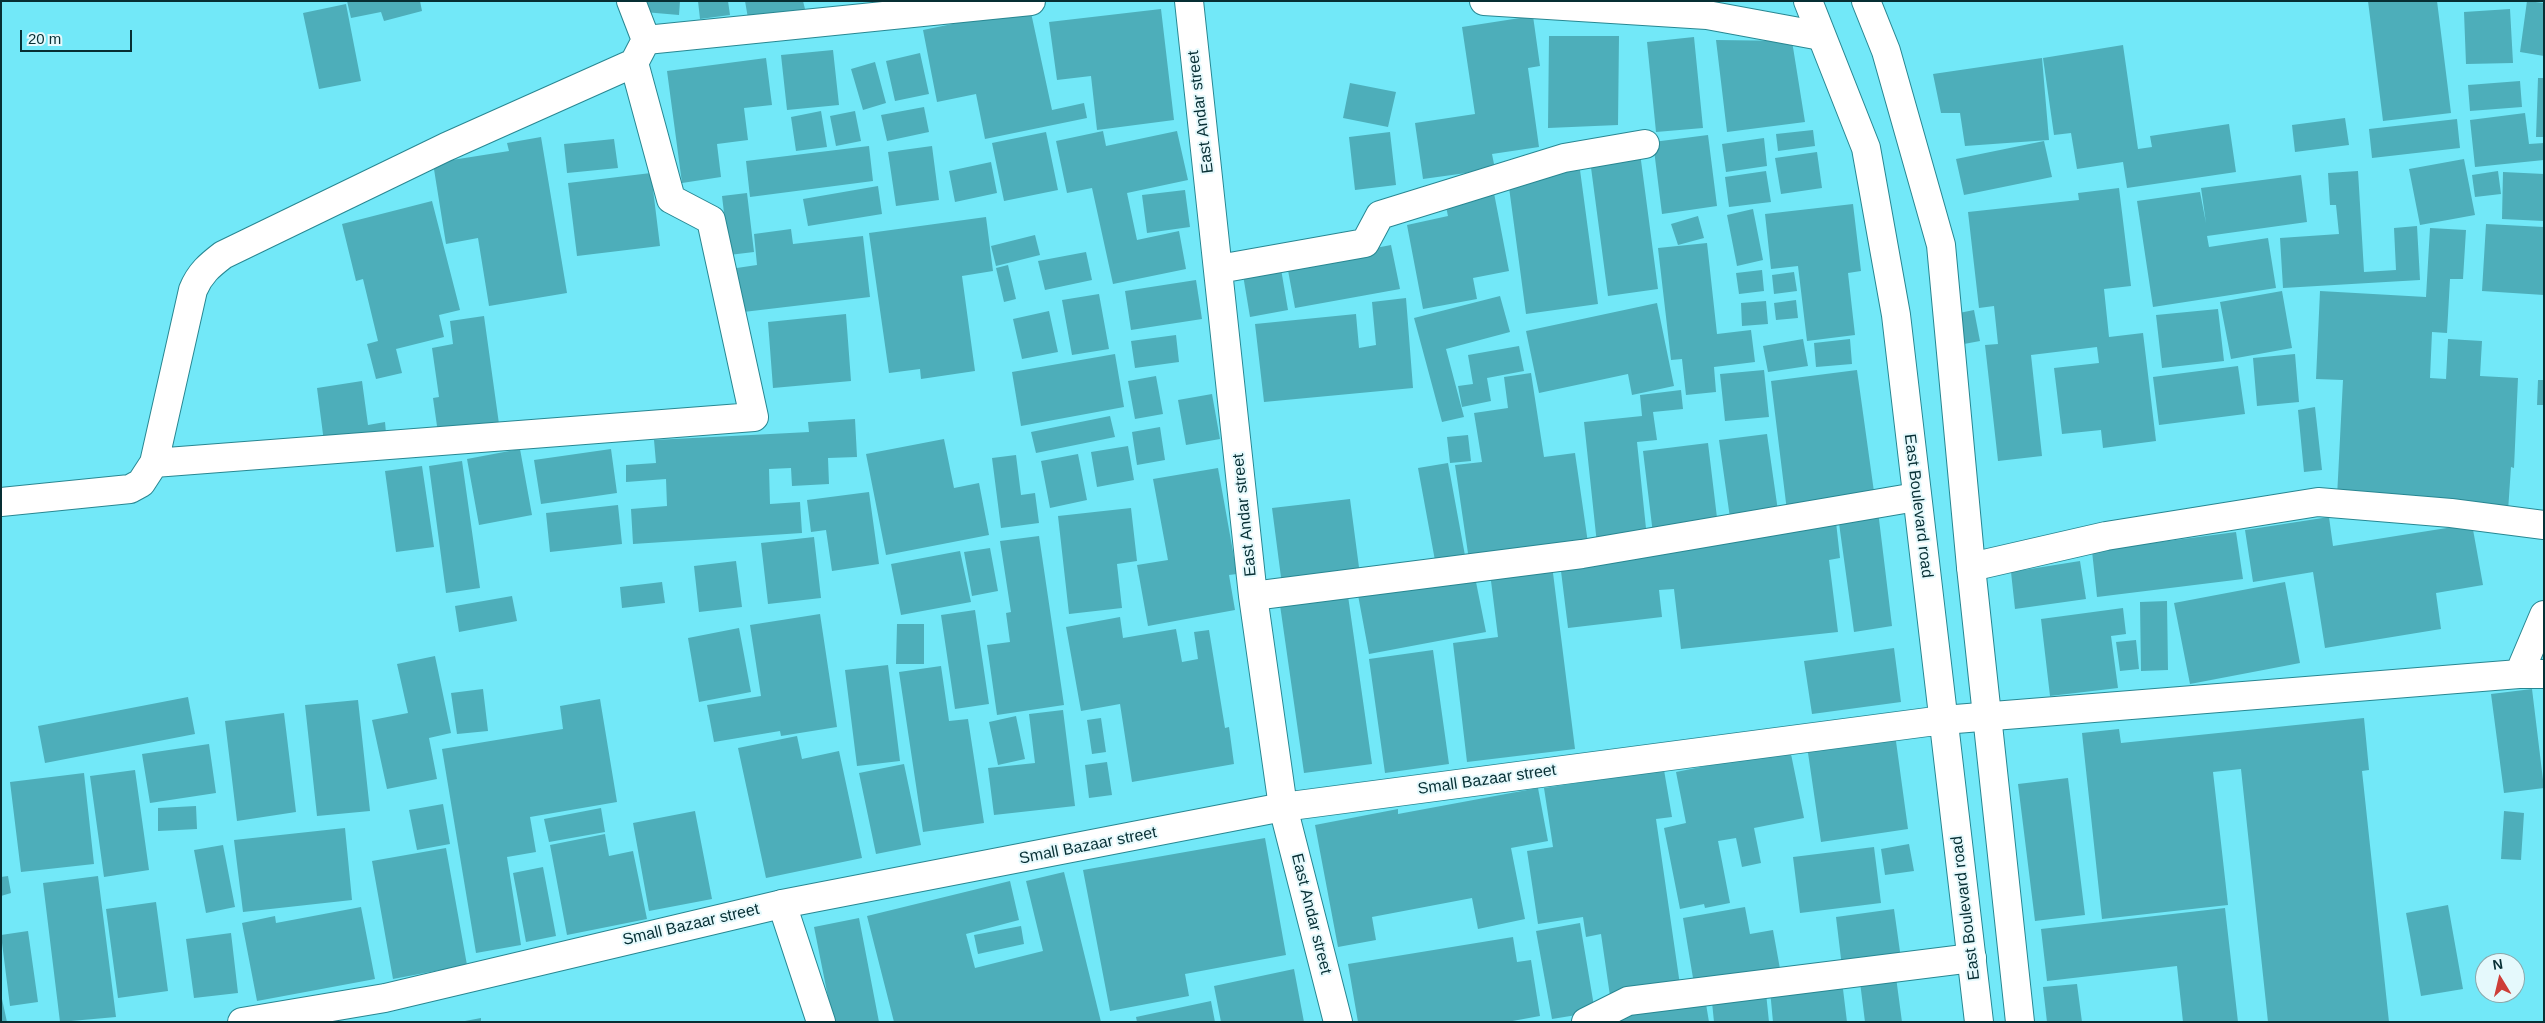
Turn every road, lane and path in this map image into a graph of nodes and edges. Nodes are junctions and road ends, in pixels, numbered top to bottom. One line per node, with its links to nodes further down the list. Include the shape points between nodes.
1 (631, 1): 8 (street)
2 (1031, 1): 8 (street)
3 (1189, 1): 10 (street, East Andar street)
4 (1484, 1): 7 (street, via 1707,15)
5 (1808, 1): 7 (street, East Boulevard road)
6 (1866, 1): 15 (street, via 1886,51 1941,245)
7 (1821, 36): 12 (street, East Boulevard road, via 1866,148 1896,315)
8 (640, 52): 11 (street, via 224,255 207,267 193,290); 11 (street, via 672,200 711,220 754,416)
9 (1645, 144): 10 (street, via 1564,158 1380,214 1365,243)
10 (1219, 270): 16 (street, East Andar street)
11 (154, 463): 13 (street, via 141,483 130,489)
12 (1916, 497): 16 (street, via 1582,554); 20 (street, East Boulevard road)
13 (1, 502)
14 (2544, 525): 15 (street, via 2451,513 2318,502 2106,536)
15 (1971, 567): 19 (street)
16 (1253, 596): 21 (street, East Andar street)
17 (2544, 616): 18 (street)
18 (2531, 674): 19 (street, Small Bazaar street)
19 (1988, 716): 20 (street, Small Bazaar street); 29 (street)
20 (1942, 720): 21 (street, Small Bazaar street); 23 (street, East Boulevard road)
21 (1283, 807): 22 (street, Small Bazaar street); 26 (street, East Andar street)
22 (782, 904): 24 (street, Small Bazaar street, via 385,998); 25 (street)
23 (1972, 958): 27 (street, via 1628,1001); 28 (street, East Boulevard road)
24 (242, 1022)
25 (821, 1022)
26 (1338, 1022)
27 (1586, 1022)
28 (1979, 1022)
29 (2020, 1022)

